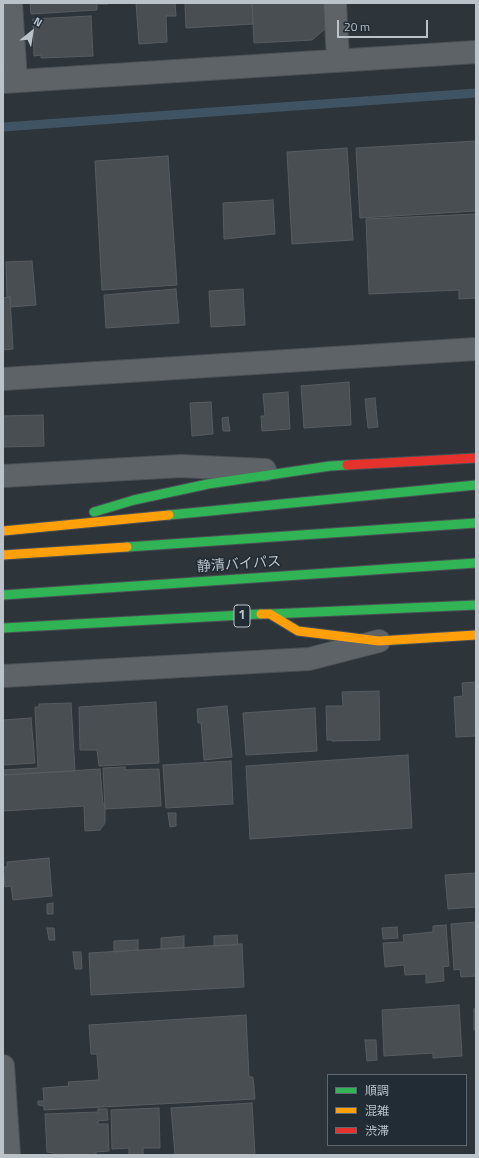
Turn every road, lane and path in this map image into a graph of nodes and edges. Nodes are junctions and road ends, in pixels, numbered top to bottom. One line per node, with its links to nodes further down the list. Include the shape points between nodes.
1 (11, 3): 5 (street)
2 (335, 3): 4 (street)
3 (476, 52): 4 (street)
4 (338, 60): 5 (street)
5 (9, 82)
6 (476, 349): 7 (street)
7 (3, 379)
8 (476, 458): 9 (highway, via 330,466)
9 (292, 472): 10 (street, via 181,466); 13 (highway, via 208,484 134,500)
10 (3, 476)
11 (476, 484): 13 (highway)
12 (476, 523): 15 (highway, 静清バイパス)
13 (49, 526): 14 (highway)
14 (3, 531)
15 (3, 555)
16 (476, 563): 17 (highway, 静清バイパス)
17 (3, 595)
18 (476, 605): 19 (highway)
19 (270, 614): 20 (highway, 1); 22 (highway, 1, via 298,630)
20 (3, 628)
21 (476, 635): 22 (highway, 1)
22 (379, 642): 23 (street, via 309,659)
23 (3, 676)
24 (3, 1066): 25 (street)
25 (9, 1155)

